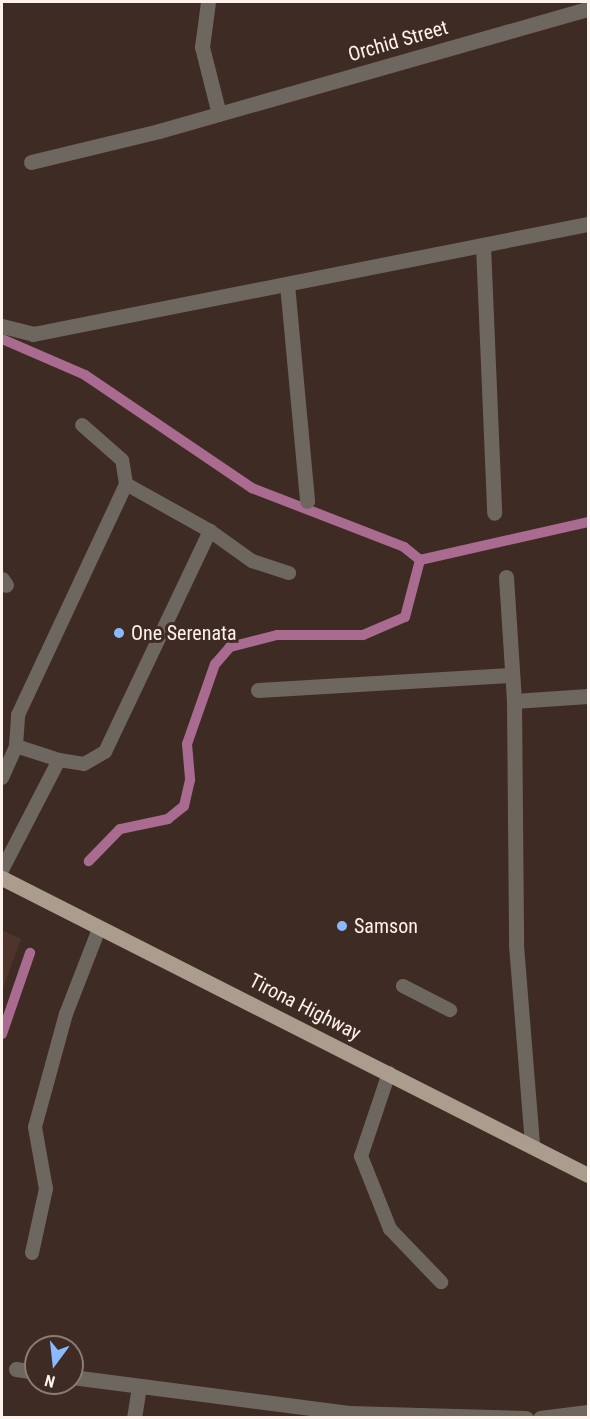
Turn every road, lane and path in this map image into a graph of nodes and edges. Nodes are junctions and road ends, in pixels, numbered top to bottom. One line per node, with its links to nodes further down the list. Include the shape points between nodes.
1 (208, 2): 3 (street, via 202,47)
2 (585, 7): 3 (street, Orchid Street)
3 (219, 114): 4 (street, Orchid Street)
4 (31, 162)
5 (588, 224): 6 (street)
6 (483, 245): 7 (street); 12 (street)
7 (287, 284): 8 (street, via 33,334); 11 (street)
8 (2, 326)
9 (82, 425): 10 (lane, via 122,460)
10 (126, 484): 13 (lane); 20 (lane, via 18,715)
11 (307, 501)
12 (494, 513)
13 (210, 531): 14 (lane, via 252,561); 21 (lane, via 105,752 84,764)
14 (289, 573)
15 (506, 577): 16 (street)
16 (512, 675): 17 (street); 19 (street)
17 (258, 690)
18 (588, 696): 19 (street)
19 (514, 700): 29 (street, via 516,945)
20 (16, 746): 21 (lane); 22 (lane)
21 (59, 760): 23 (lane)
22 (2, 778)
23 (2, 870)
24 (2, 878): 25 (main road, Tirona Highway)
25 (99, 929): 28 (main road, Tirona Highway); 31 (lane, via 66,1014 35,1127 46,1189)
26 (403, 986): 27 (lane)
27 (450, 1010)
28 (389, 1073): 29 (main road, Tirona Highway); 32 (lane, via 361,1156 390,1229)
29 (532, 1145): 30 (main road, Tirona Highway)
30 (588, 1175)
31 (32, 1253)
32 (441, 1282)
33 (16, 1369): 34 (street)
34 (24, 1370)
35 (84, 1379): 36 (street)
36 (139, 1386): 38 (street); 39 (street)
37 (588, 1413): 41 (street)
38 (349, 1415): 40 (street)
39 (134, 1418)
40 (526, 1418)
41 (540, 1418)

